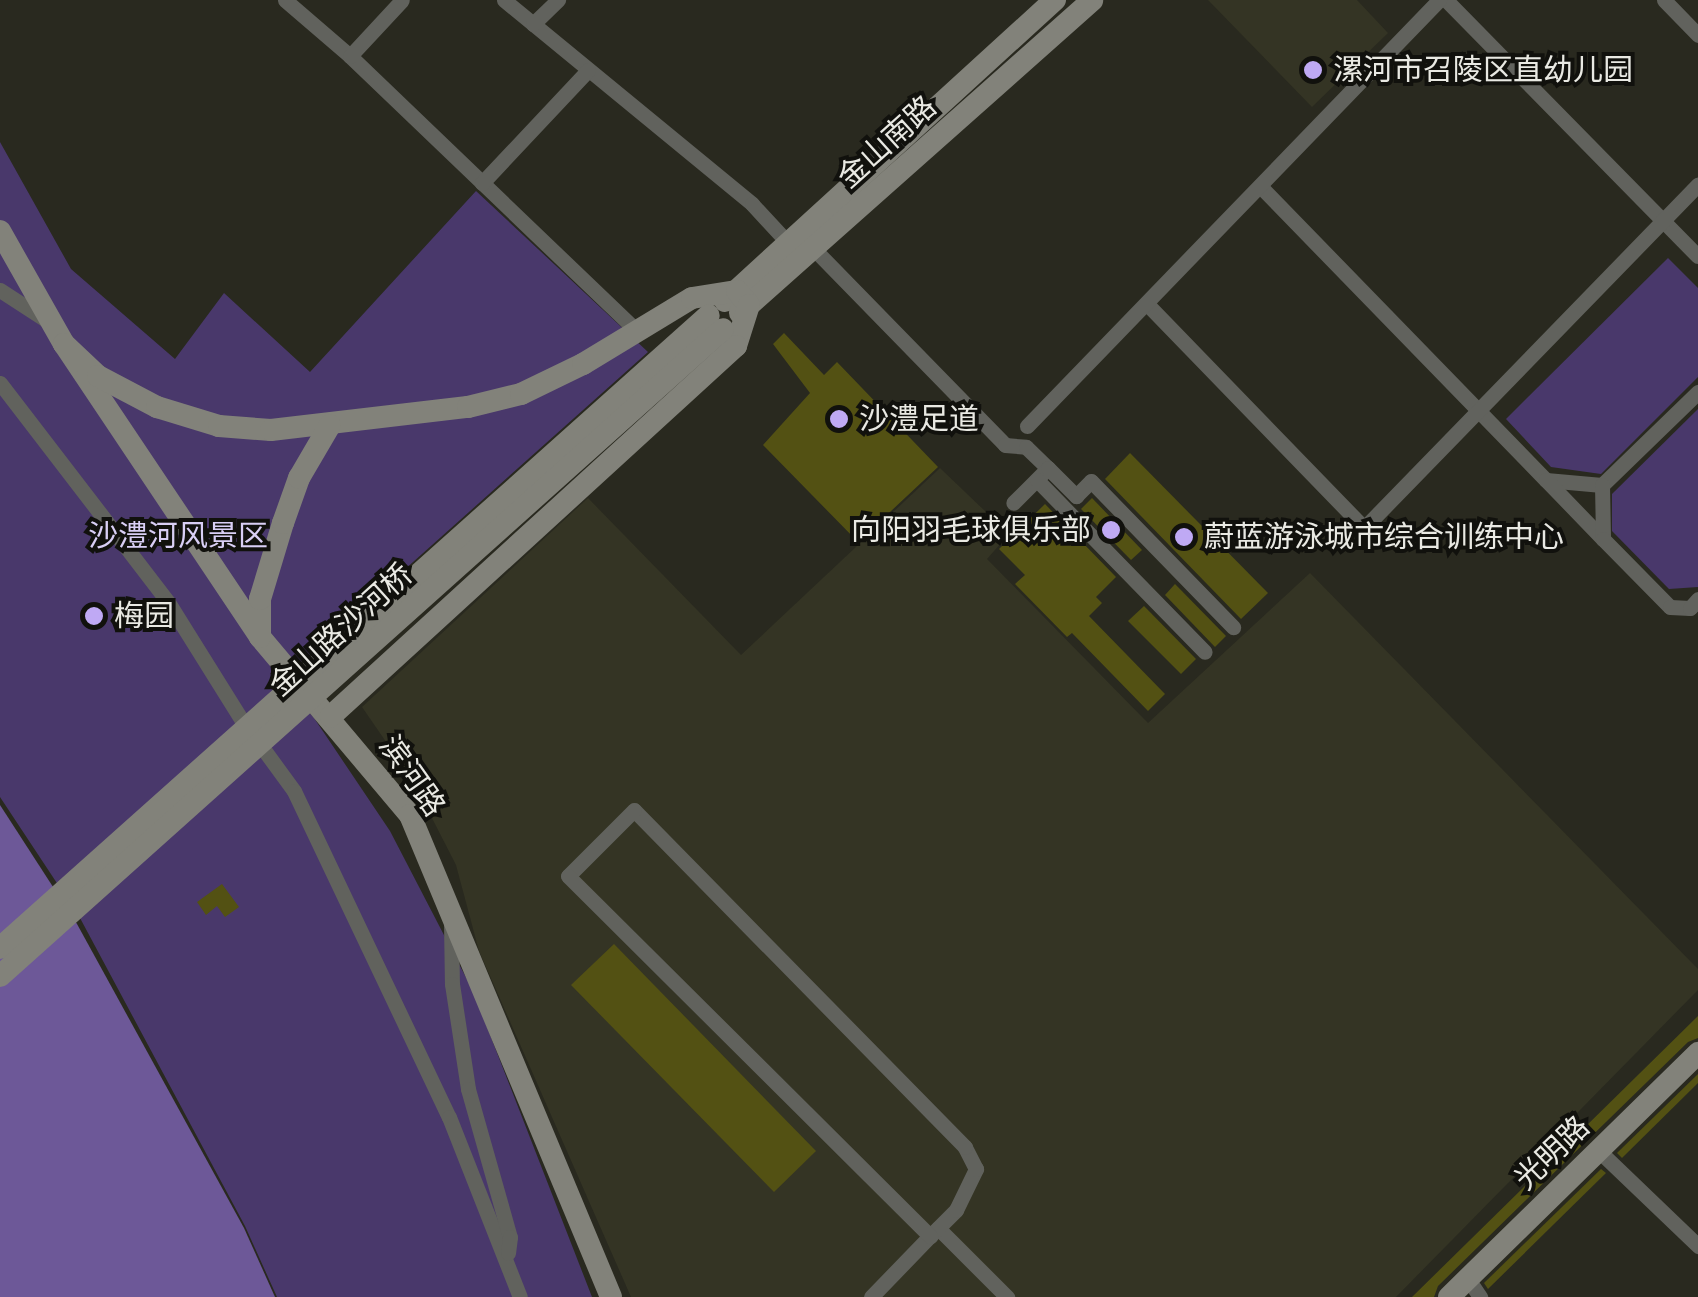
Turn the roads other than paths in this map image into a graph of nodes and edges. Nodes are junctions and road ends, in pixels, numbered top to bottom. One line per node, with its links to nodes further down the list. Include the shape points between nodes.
1 (286, 0): 11 (street)
2 (402, 0): 11 (street)
3 (504, 0): 9 (street)
4 (558, 0): 9 (street)
5 (1055, 0): 18 (street, 金山南路)
6 (1092, 0): 19 (street, 金山南路)
7 (1443, 0): 15 (street); 16 (street)
8 (1664, 0): 10 (street)
9 (533, 24): 12 (street)
10 (1698, 35)
11 (350, 56): 13 (street)
12 (588, 70): 13 (street); 18 (street, via 752,204)
13 (482, 183): 25 (street)
14 (1698, 184): 16 (street)
15 (1260, 186): 23 (street); 29 (street)
16 (1663, 220): 20 (street); 29 (street)
17 (0, 231): 26 (street)
18 (789, 244): 22 (street, 金山南路)
19 (813, 248): 22 (street, 金山南路); 32 (street, via 1005,445 1026,447)
20 (1698, 256)
21 (0, 290): 26 (street)
22 (743, 298): 24 (street, 金山南路); 25 (street, via 692,298); 41 (street, via 736,346)
23 (1147, 304): 29 (street, via 1364,528); 31 (street)
24 (716, 322): 42 (street, 金山路沙河桥, bridge)
25 (637, 331): 30 (street, via 522,394)
26 (58, 334): 30 (street, via 98,376 158,407 220,426); 39 (street, 滨河路)
27 (0, 383): 42 (street, via 168,602)
28 (1698, 392): 34 (street)
29 (1480, 412): 33 (street)
30 (330, 425): 39 (street, via 299,478 284,523 260,599)
31 (1027, 426)
32 (1042, 474): 35 (street); 38 (street, via 1076,496 1091,481); 40 (street)
33 (1546, 480): 34 (street); 36 (street)
34 (1602, 485): 36 (street)
35 (1013, 503)
36 (1603, 539): 37 (street, via 1670,607 1690,608)
37 (1698, 600)
38 (1233, 626)
39 (260, 637): 41 (street, 滨河路)
40 (1205, 652)
41 (331, 716): 43 (street, 滨河路, via 410,816)
42 (252, 735): 44 (street, 金山路沙河桥, bridge); 45 (street, 金山路沙河桥, bridge); 50 (street, via 294,791 450,1117)
43 (451, 919): 50 (street, via 452,984 468,1089 510,1237); 53 (street, 滨河路)
44 (0, 948)
45 (0, 976)
46 (1698, 1053): 47 (street, 光明路)
47 (1598, 1150): 49 (street); 51 (street, 光明路)
48 (934, 1232): 48 (street, via 956,1210 976,1168 965,1147 634,810 568,876); 54 (street); 55 (street)
49 (1698, 1246)
50 (507, 1261): 52 (street)
51 (1474, 1288): 56 (street, 光明路)
52 (520, 1297)
53 (611, 1297)
54 (871, 1297)
55 (1006, 1297)
56 (1449, 1297)

